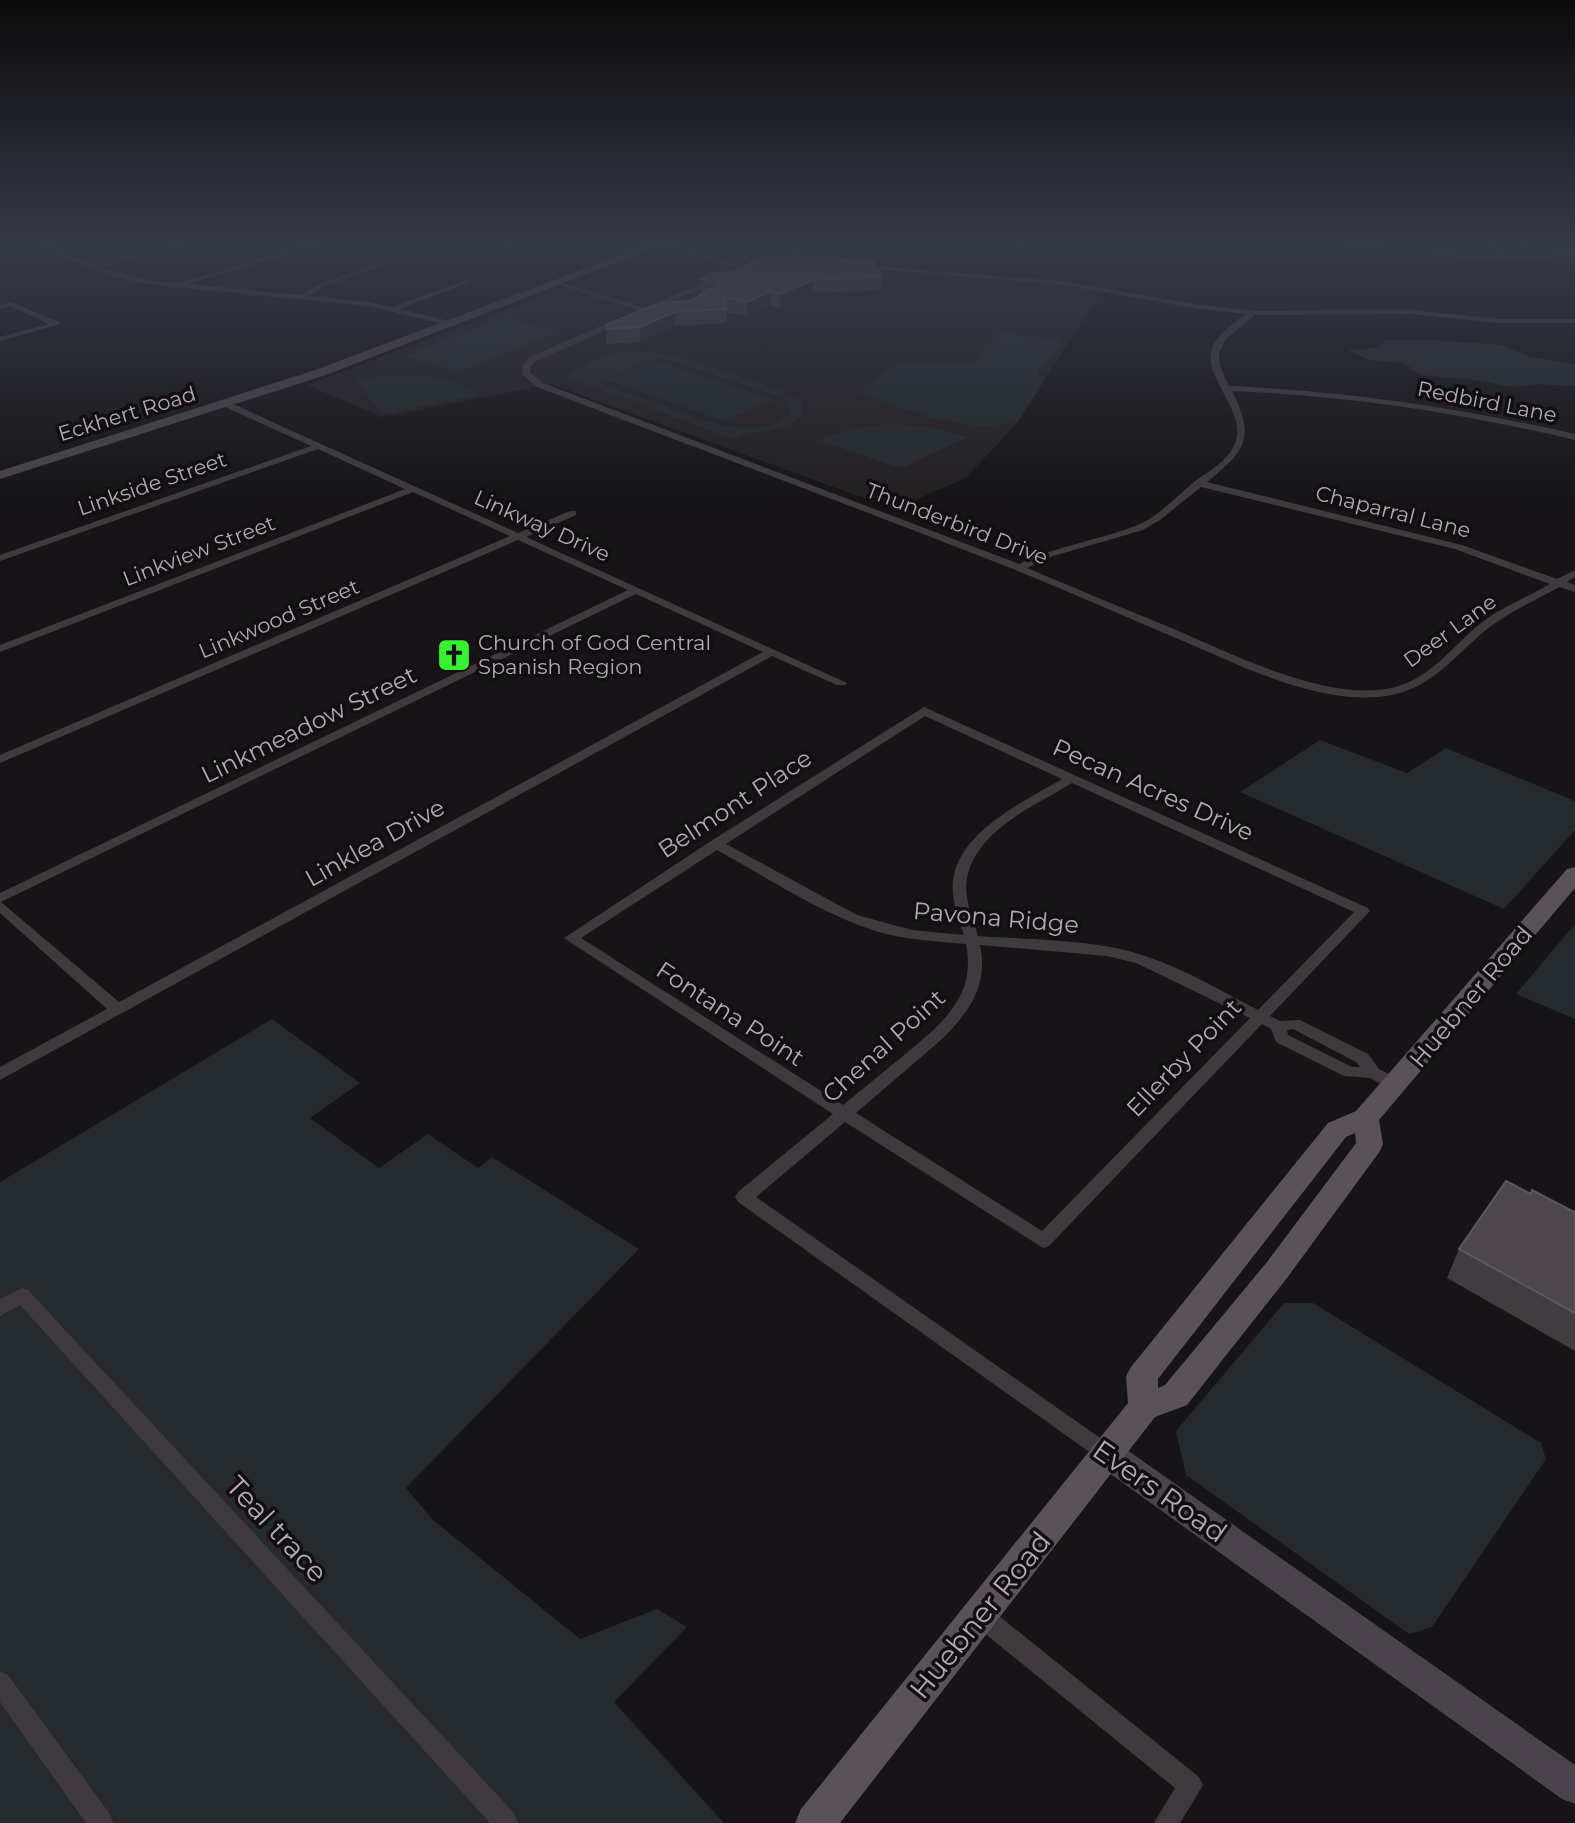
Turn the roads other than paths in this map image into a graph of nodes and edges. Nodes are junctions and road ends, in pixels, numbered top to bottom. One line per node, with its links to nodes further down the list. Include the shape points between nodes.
1 (37, 329): 5 (street)
2 (437, 329): 7 (main road, Eckhert Road)
3 (600, 329): 16 (street, Thunderbird Drive, via 533,359 527,365 529,378)
4 (1233, 329): 6 (street, via 1216,348)
5 (0, 339)
6 (1225, 387): 8 (street, Redbird Lane, via 1377,399); 11 (street, via 1242,421 1238,446 1226,462)
7 (226, 404): 9 (street, Linkway Drive); 10 (main road, Eckhert Road)
8 (1575, 438)
9 (317, 446): 12 (street, Linkway Drive); 15 (street, Linkside Street)
10 (0, 475)
11 (1198, 483): 16 (street, via 1140,528 1057,551); 18 (street, Chaparral Lane, via 1458,547)
12 (412, 489): 14 (street, Linkway Drive); 21 (street, Linkview Street)
13 (573, 513): 14 (street, Linkwood Street)
14 (518, 537): 20 (street, Linkway Drive); 26 (street, Linkwood Street)
15 (0, 558)
16 (1019, 568): 24 (street, Thunderbird Drive, via 1304,685 1334,692)
17 (1575, 573): 18 (street, Deer Lane)
18 (1559, 583): 19 (street, Chaparral Lane); 24 (street, Deer Lane, via 1497,617 1430,675)
19 (1575, 589)
20 (636, 590): 22 (street, Linkway Drive); 30 (street, Linkmeadow Street)
21 (0, 649)
22 (771, 652): 23 (street, Linkway Drive); 35 (street, Linklea Drive)
23 (841, 683)
24 (1381, 692)
25 (924, 711): 27 (street, Pecan Acres Drive); 28 (street, Belmont Place)
26 (0, 759)
27 (1072, 778): 32 (street, Pecan Acres Drive); 34 (street, Chenal Point, via 982,839 967,858 960,895)
28 (716, 844): 33 (street, Belmont Place); 34 (street, Pavona Ridge, via 852,918 896,932)
29 (1575, 874): 38 (main road, Huebner Road)
30 (0, 898)
31 (0, 906): 35 (street)
32 (1363, 911): 36 (street, Ellerby Point)
33 (571, 938): 39 (street, Fontana Point)
34 (972, 940): 36 (street, Pavona Ridge, via 1118,954 1171,972); 39 (street, Chenal Point, via 976,979 961,1012)
35 (118, 1010): 37 (street, Linklea Drive)
36 (1258, 1016): 38 (street, Pavona Ridge, via 1278,1026 1281,1038 1350,1072 1373,1073); 41 (street, Ellerby Point)
37 (0, 1074)
38 (1396, 1085): 43 (main road, Huebner Road, via 1365,1118 1337,1130 1142,1376 1144,1407)
39 (844, 1114): 40 (street, Chenal Point); 41 (street, Fontana Point)
40 (744, 1197): 43 (street, Evers Road)
41 (1042, 1241)
42 (0, 1308): 48 (street, Teal trace, via 22,1295)
43 (1109, 1455): 44 (main road, Huebner Road); 46 (main road, Evers Road)
44 (979, 1614): 49 (main road, Huebner Road); 50 (street, via 1191,1785)
45 (0, 1683): 47 (street)
46 (1575, 1786)
47 (101, 1823)
48 (506, 1823)
49 (815, 1823)
50 (1166, 1823)

